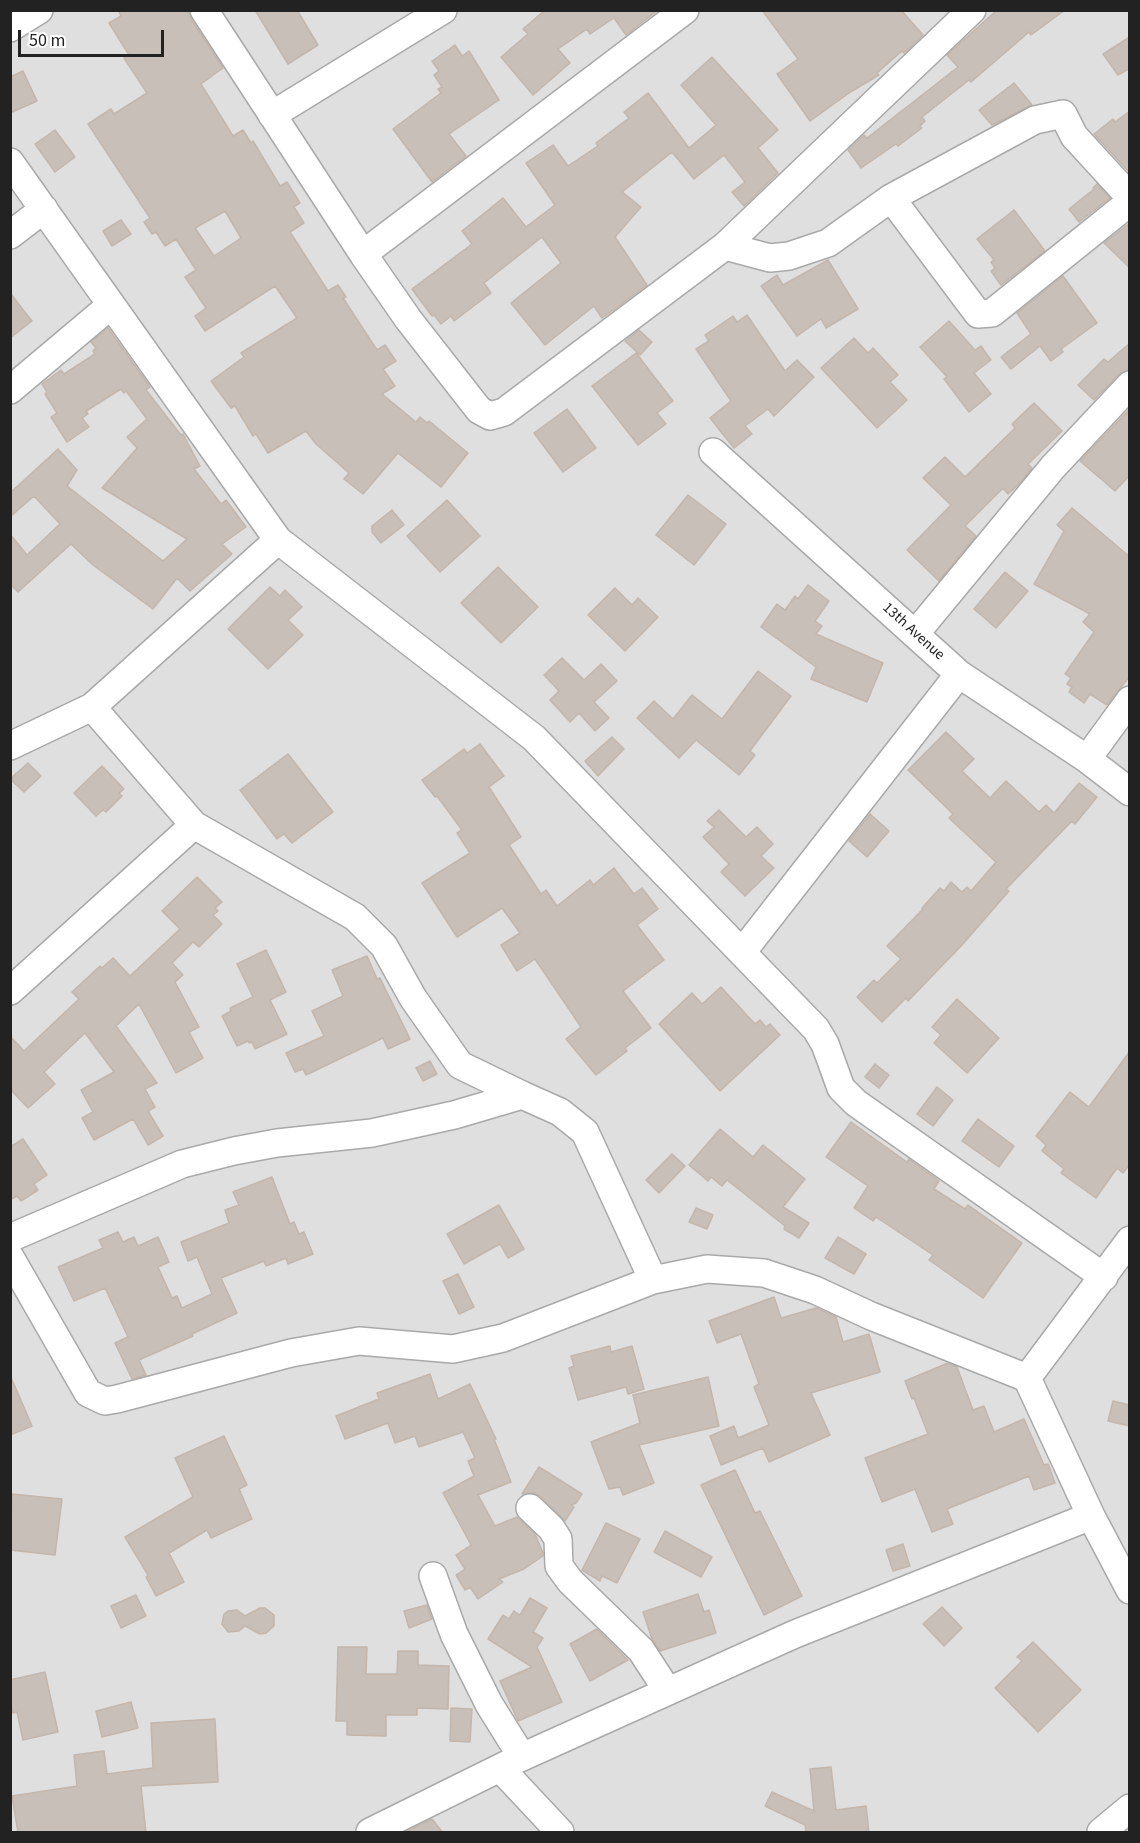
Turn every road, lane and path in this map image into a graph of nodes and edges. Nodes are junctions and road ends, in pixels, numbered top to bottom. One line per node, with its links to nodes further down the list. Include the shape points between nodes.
1 (39, 10): 6 (street)
2 (204, 10): 7 (street)
3 (442, 10): 7 (street)
4 (685, 10): 15 (street)
5 (958, 15): 14 (street)
6 (10, 28)
7 (272, 115): 15 (street)
8 (10, 162): 12 (street)
9 (1130, 197): 10 (street, via 1074,136 1063,114 1035,120)
10 (891, 198): 11 (street, via 978,314 992,313); 14 (street, via 828,243 789,256 770,258)
11 (1130, 202)
12 (44, 208): 13 (street); 16 (street)
13 (10, 235)
14 (725, 246): 15 (street, via 504,412 490,416 479,411)
15 (363, 254)
16 (111, 305): 18 (street); 20 (street)
17 (1130, 385): 21 (street, via 1053,467)
18 (10, 390)
19 (713, 452): 21 (street, 13th Avenue)
20 (278, 540): 24 (street); 29 (street, via 534,738)
21 (915, 634): 22 (street, 13th Avenue)
22 (959, 674): 26 (street, 13th Avenue); 29 (street)
23 (1130, 700): 26 (street)
24 (92, 707): 25 (street); 28 (street)
25 (10, 746)
26 (1087, 759): 27 (street, 13th Avenue)
27 (1130, 792)
28 (194, 825): 30 (street); 31 (street, via 355,917 384,946 413,998 460,1065)
29 (743, 951): 35 (street, via 816,1029 841,1088 856,1103)
30 (10, 991)
31 (522, 1095): 32 (street, via 372,1133 277,1143 182,1164); 36 (street, via 560,1112 585,1132)
32 (10, 1238)
33 (1130, 1240): 35 (street)
34 (10, 1257): 36 (street, via 88,1393 105,1401 291,1353 359,1341 453,1349 503,1338)
35 (1104, 1277): 37 (street)
36 (653, 1280): 37 (street, via 707,1269 764,1273)
37 (1027, 1378): 39 (street)
38 (530, 1509): 42 (street, via 558,1539 560,1566 570,1581 641,1650)
39 (1091, 1516): 41 (street); 42 (street, via 795,1634)
40 (433, 1576): 43 (street)
41 (1130, 1590)
42 (667, 1690): 43 (street)
43 (511, 1763): 45 (street); 46 (street)
44 (1130, 1808): 47 (street)
45 (370, 1833)
46 (560, 1833)
47 (1101, 1833)

